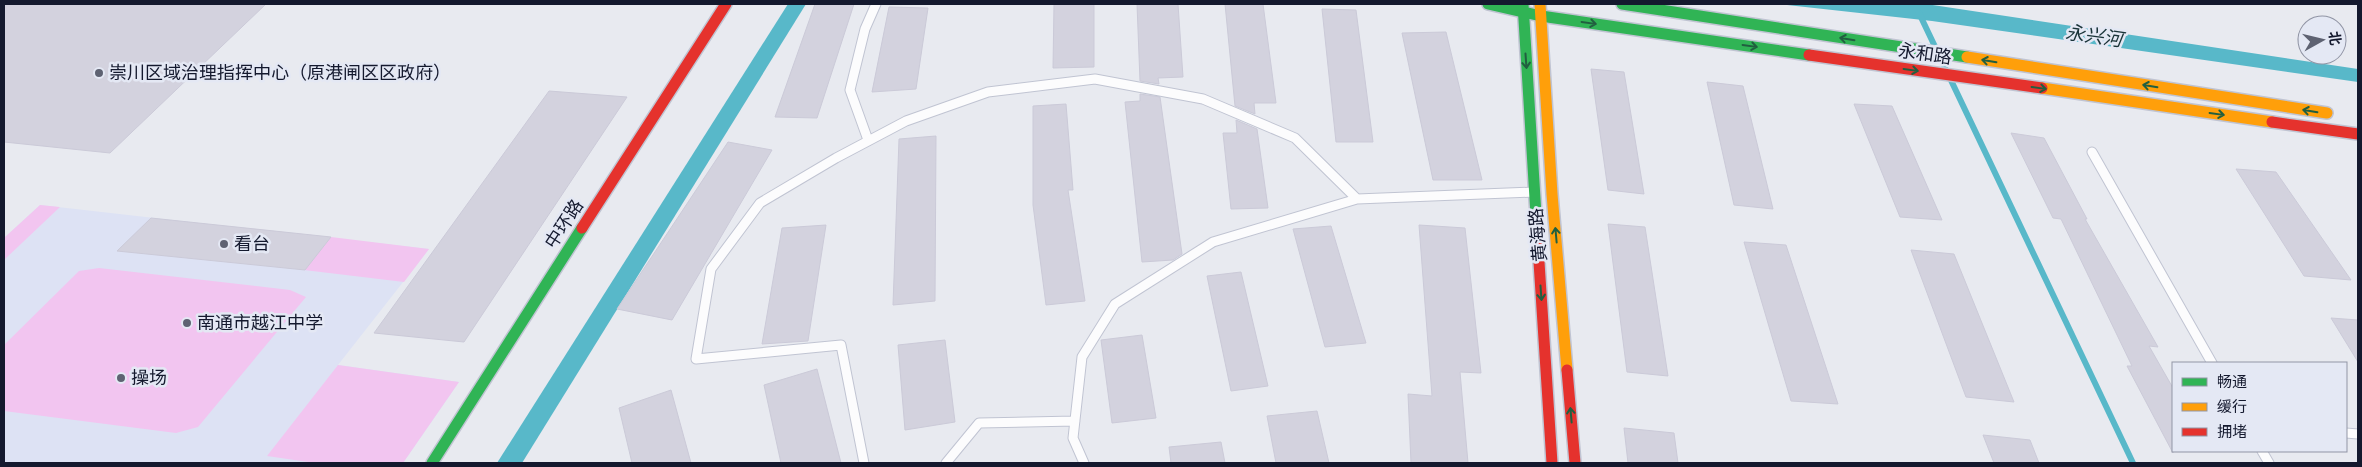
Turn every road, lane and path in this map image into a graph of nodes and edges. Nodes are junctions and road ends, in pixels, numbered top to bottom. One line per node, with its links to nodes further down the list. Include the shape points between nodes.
1 (726, 4): 18 (main road, 中环路)
2 (876, 4): 10 (lane, via 865,28 850,90)
3 (1488, 4): 6 (main road, 永和路)
4 (1540, 4): 7 (main road, 黄海路)
5 (1622, 4): 8 (main road, 永和路, one-way to 5)
6 (1523, 8): 7 (main road, 永和路); 12 (main road, 黄海路, one-way to 12)
7 (1541, 16): 9 (main road, 永和路, one-way to 9); 13 (main road, 黄海路)
8 (2339, 115)
9 (2358, 134)
10 (868, 140): 14 (lane, via 906,121 988,92 1095,79 1203,99 1295,138); 19 (lane, via 760,202 711,270 696,359 841,345)
11 (2092, 152): 15 (lane)
12 (1534, 192): 13 (lane); 14 (lane); 22 (main road, 黄海路, one-way to 22)
13 (1552, 194): 23 (main road, 黄海路, one-way to 13)
14 (1357, 199): 16 (lane, via 1213,242 1116,304 1082,357)
15 (2211, 362)
16 (1075, 421): 20 (lane, via 979,423); 21 (lane, via 1073,438)
17 (2263, 452): 24 (lane)
18 (432, 463)
19 (864, 463)
20 (946, 463)
21 (1084, 463)
22 (1552, 463)
23 (1576, 463)
24 (2269, 463)

